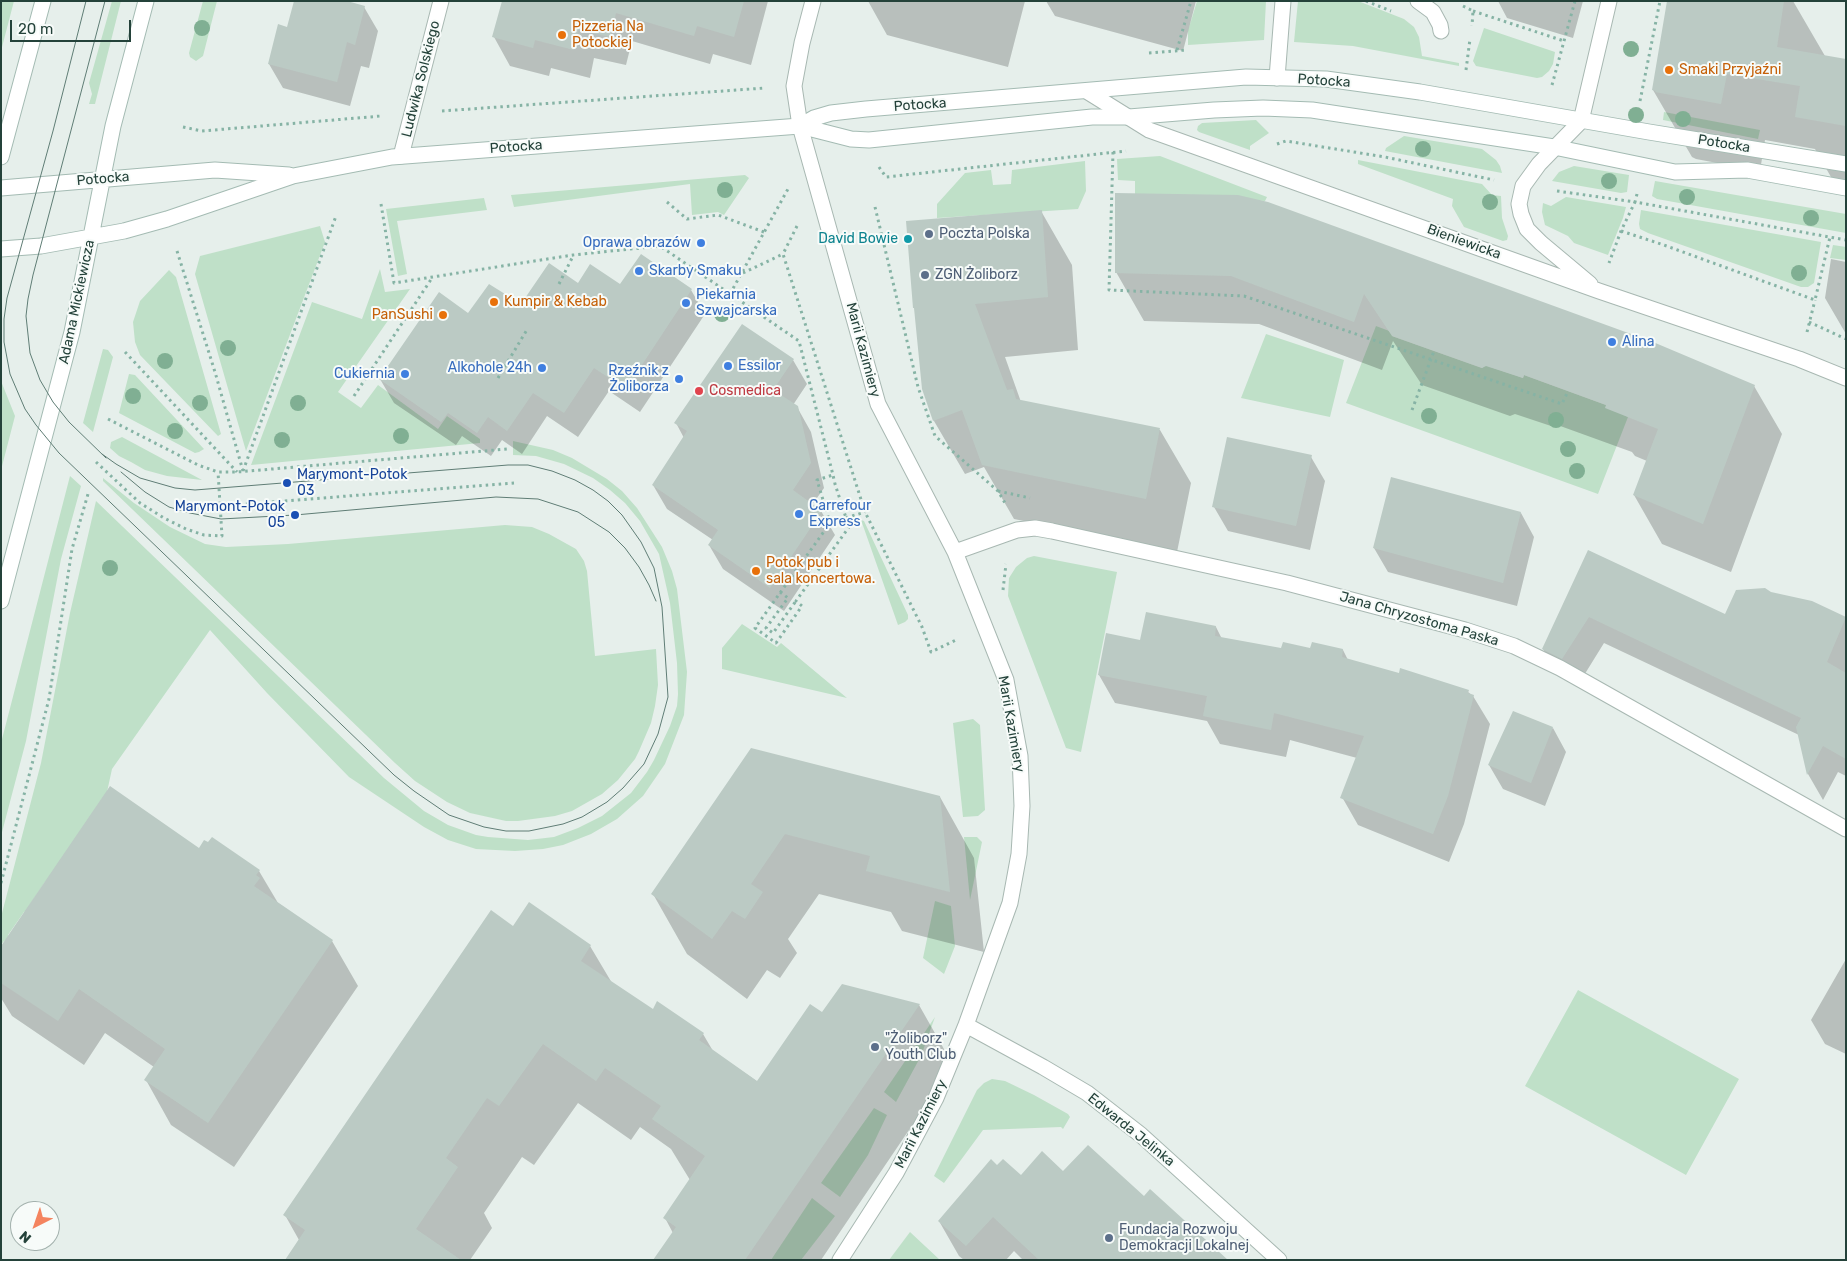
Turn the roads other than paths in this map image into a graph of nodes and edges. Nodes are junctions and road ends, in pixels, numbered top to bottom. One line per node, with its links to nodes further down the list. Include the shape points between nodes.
1 (43, 1): 16 (street)
2 (146, 1): 19 (street, Adama Mickiewicza)
3 (441, 1): 15 (street, Ludwika Solskiego)
4 (813, 1): 13 (street, Marii Kazimiery, via 794,86)
5 (1283, 1): 9 (street)
6 (1418, 1): 8 (street, via 1433,12)
7 (1609, 1): 12 (street)
8 (1441, 31)
9 (1278, 78): 10 (street, Potocka); 12 (street, Potocka, via 1326,79 1420,92)
10 (1088, 92): 11 (street, Bieniewicka); 13 (street, Potocka, via 831,113)
11 (1129, 117): 13 (street, Potocka, via 1092,117 869,140 851,139); 14 (street, Potocka, via 1244,109 1312,110); 24 (street, Bieniewicka, via 1149,130)
12 (1581, 120): 14 (street); 17 (street, Potocka)
13 (800, 126): 15 (street, Potocka); 26 (street, Marii Kazimiery, via 878,404)
14 (1554, 147): 21 (street, Potocka, via 1675,172 1747,170); 24 (street, via 1522,186 1521,214 1527,229 1541,243)
15 (401, 156): 18 (street, Potocka)
16 (1, 157)
17 (1846, 164)
18 (293, 176): 19 (street, Potocka, via 216,170); 22 (street, Potocka, via 167,220)
19 (103, 180): 20 (street, Potocka); 22 (street, Adama Mickiewicza)
20 (1, 188)
21 (1846, 188)
22 (91, 237): 23 (street, Potocka); 27 (street, Adama Mickiewicza, via 72,332)
23 (1, 249)
24 (1599, 291): 25 (street, Bieniewicka)
25 (1846, 378)
26 (955, 552): 28 (street, Jana Chryzostoma Paska, via 1017,530 1035,528 1286,583 1465,630 1514,646 1560,668); 29 (street, Marii Kazimiery, via 1006,680 1020,756 1022,806 1019,854 1010,903)
27 (1, 601)
28 (1846, 829)
29 (966, 1025): 30 (street, Marii Kazimiery, via 936,1098 896,1173); 31 (street, Edwarda Jelinka, via 1087,1093 1141,1136)
30 (840, 1260)
31 (1279, 1260)

